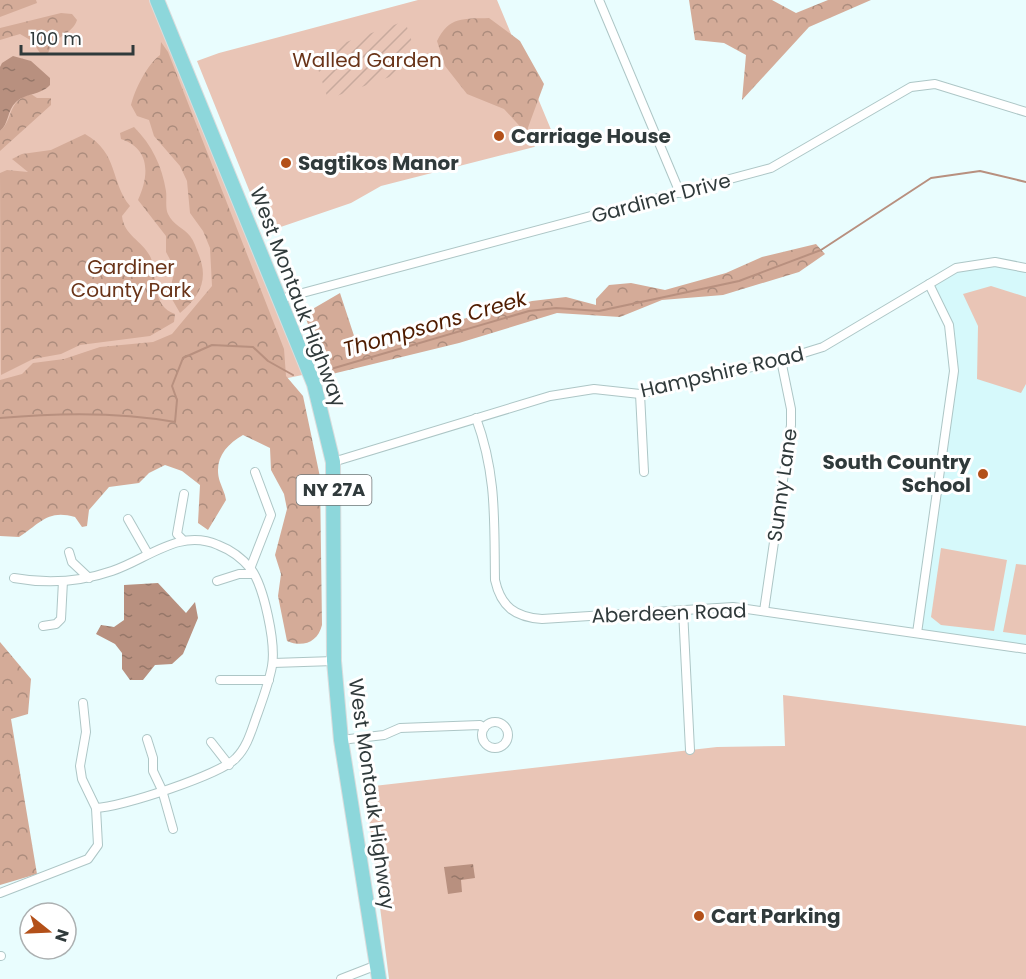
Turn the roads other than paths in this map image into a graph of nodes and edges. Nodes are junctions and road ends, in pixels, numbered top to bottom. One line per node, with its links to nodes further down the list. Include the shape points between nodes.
1 (157, 0): 7 (main road, West Montauk Highway / NY 27A)
2 (599, 0): 4 (street)
3 (1026, 112): 4 (street, Gardiner Drive, via 935,84 912,87 771,168)
4 (680, 193): 7 (street, Gardiner Drive)
5 (1026, 268): 6 (street, Hampshire Road, via 975,263 956,268)
6 (929, 284): 8 (street, Hampshire Road, via 822,347); 27 (street, via 949,325 954,371)
7 (280, 300): 11 (main road, West Montauk Highway / NY 27A, via 314,384)
8 (781, 360): 9 (street, Hampshire Road); 25 (street, Sunny Lane, via 791,425)
9 (640, 394): 10 (street, Hampshire Road, via 574,390); 13 (street)
10 (476, 418): 11 (street, Hampshire Road); 24 (street, Aberdeen Road, via 493,478 495,580 505,606 516,614 542,619)
11 (333, 462): 29 (main road, West Montauk Highway / NY 27A)
12 (255, 472): 19 (street, via 271,515)
13 (644, 472)
14 (184, 494): 16 (street, via 177,534)
15 (128, 519): 18 (street)
16 (183, 540): 18 (street); 19 (street, via 216,543 237,555)
17 (69, 552): 21 (street, via 72,562)
18 (148, 554): 21 (street)
19 (252, 571): 23 (street); 30 (street, via 266,609)
20 (14, 578): 22 (street)
21 (89, 578): 22 (street)
22 (63, 581): 26 (street, via 61,619)
23 (217, 581)
24 (683, 610): 25 (street, Aberdeen Road); 38 (street)
25 (764, 611): 27 (street, Aberdeen Road)
26 (43, 626)
27 (917, 633): 28 (street, Aberdeen Road)
28 (1026, 649)
29 (334, 661): 30 (street); 36 (main road, West Montauk Highway / NY 27A)
30 (273, 663): 32 (street)
31 (220, 680): 32 (street)
32 (269, 681): 39 (street, via 248,741)
33 (83, 703): 41 (street, via 86,732 80,766)
34 (484, 728): 36 (street, via 400,728 384,735)
35 (147, 739): 40 (street, via 153,771)
36 (341, 740): 44 (main road, West Montauk Highway / NY 27A)
37 (211, 741): 39 (street)
38 (690, 750)
39 (230, 765): 40 (street)
40 (162, 790): 41 (street); 42 (street)
41 (96, 808): 43 (street, via 99,835 94,853)
42 (173, 830)
43 (0, 893)
44 (378, 972): 45 (street)
45 (340, 979)

